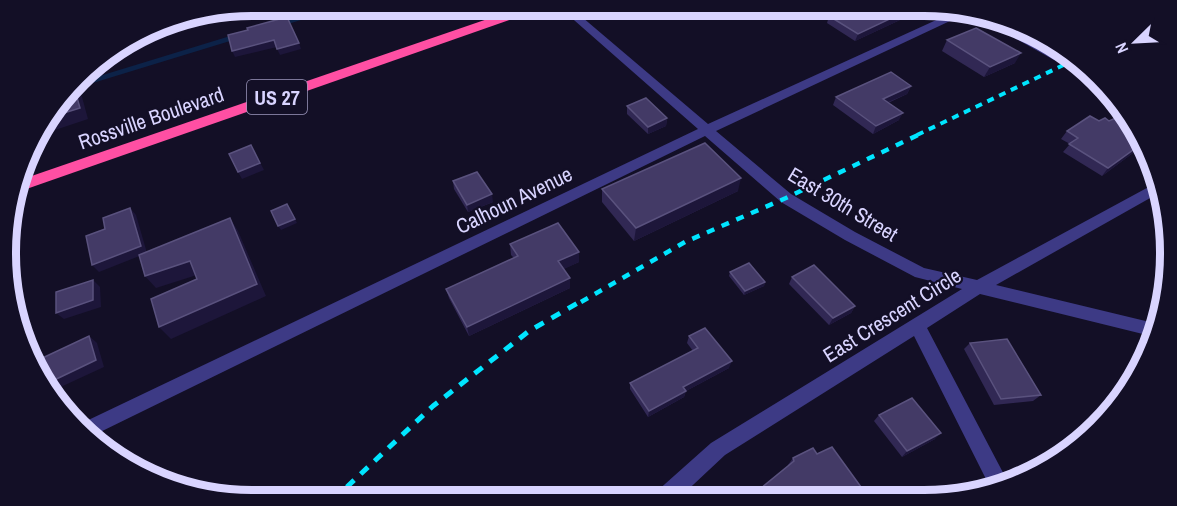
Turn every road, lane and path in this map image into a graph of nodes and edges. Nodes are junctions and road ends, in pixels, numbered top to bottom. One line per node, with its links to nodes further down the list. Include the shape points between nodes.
1 (508, 16): 7 (highway, Rossville Boulevard / US 27)
2 (575, 16): 6 (street, East 30th Street)
3 (949, 18): 6 (street, Calhoun Avenue)
4 (1023, 39): 5 (street)
5 (1058, 58)
6 (706, 130): 9 (street, East 30th Street, via 786,198 850,236 920,273); 12 (street, Calhoun Avenue)
7 (27, 183)
8 (1152, 191): 9 (street, East Crescent Circle)
9 (977, 288): 10 (street, East Crescent Circle); 11 (street, East 30th Street)
10 (917, 325): 13 (street); 14 (street, East Crescent Circle, via 718,449)
11 (1148, 329)
12 (93, 427)
13 (996, 478)
14 (673, 490)

